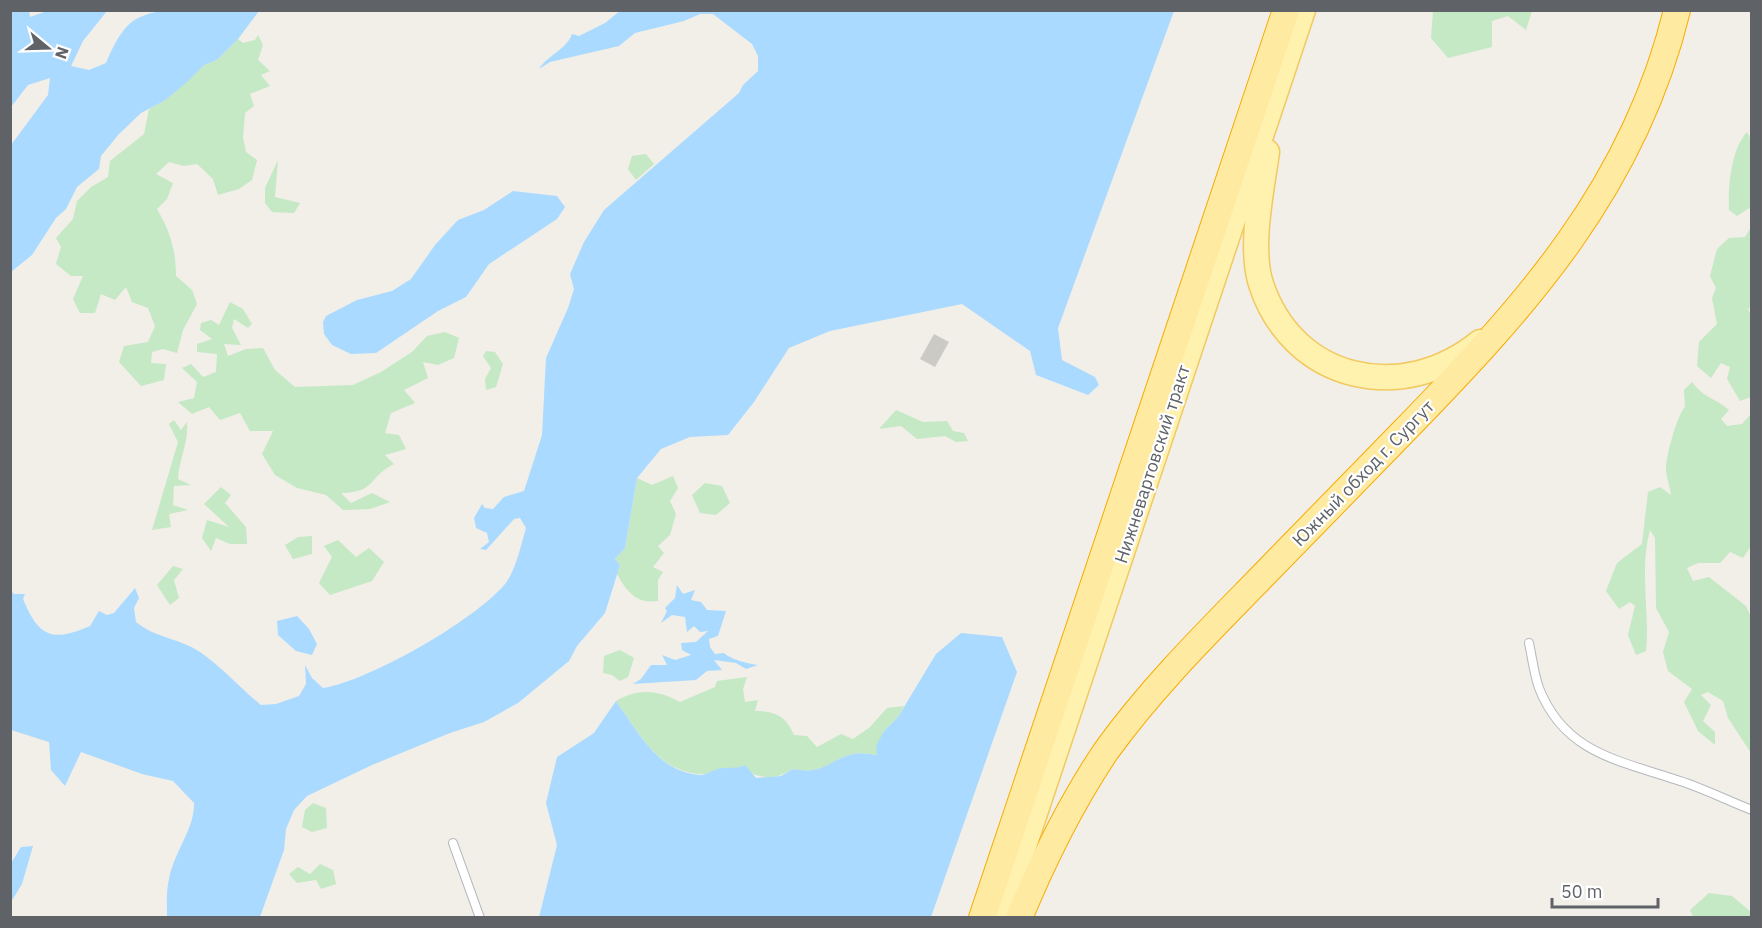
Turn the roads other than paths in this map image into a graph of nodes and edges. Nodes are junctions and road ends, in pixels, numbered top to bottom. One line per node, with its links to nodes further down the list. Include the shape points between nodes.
1 (1286, 10): 10 (highway, Нижневартовский тракт)
2 (1303, 10): 4 (main road, Нижневартовский тракт)
3 (1677, 10): 5 (highway, Южный обход г. Сургут, via 1658,76 1634,135 1607,186 1582,226)
4 (1288, 55): 5 (main road, via 1270,130 1258,259 1260,282 1285,330 1320,359 1345,371 1371,378 1401,378 1449,363); 11 (main road, Нижневартовский тракт)
5 (1516, 312): 12 (highway, Южный обход г. Сургут, via 1144,702 1080,792 1051,845)
6 (1529, 643): 7 (lane, via 1539,687 1555,716 1584,746)
7 (1752, 810)
8 (453, 843): 9 (lane)
9 (480, 918)
10 (982, 918)
11 (1000, 918)
12 (1019, 918)

